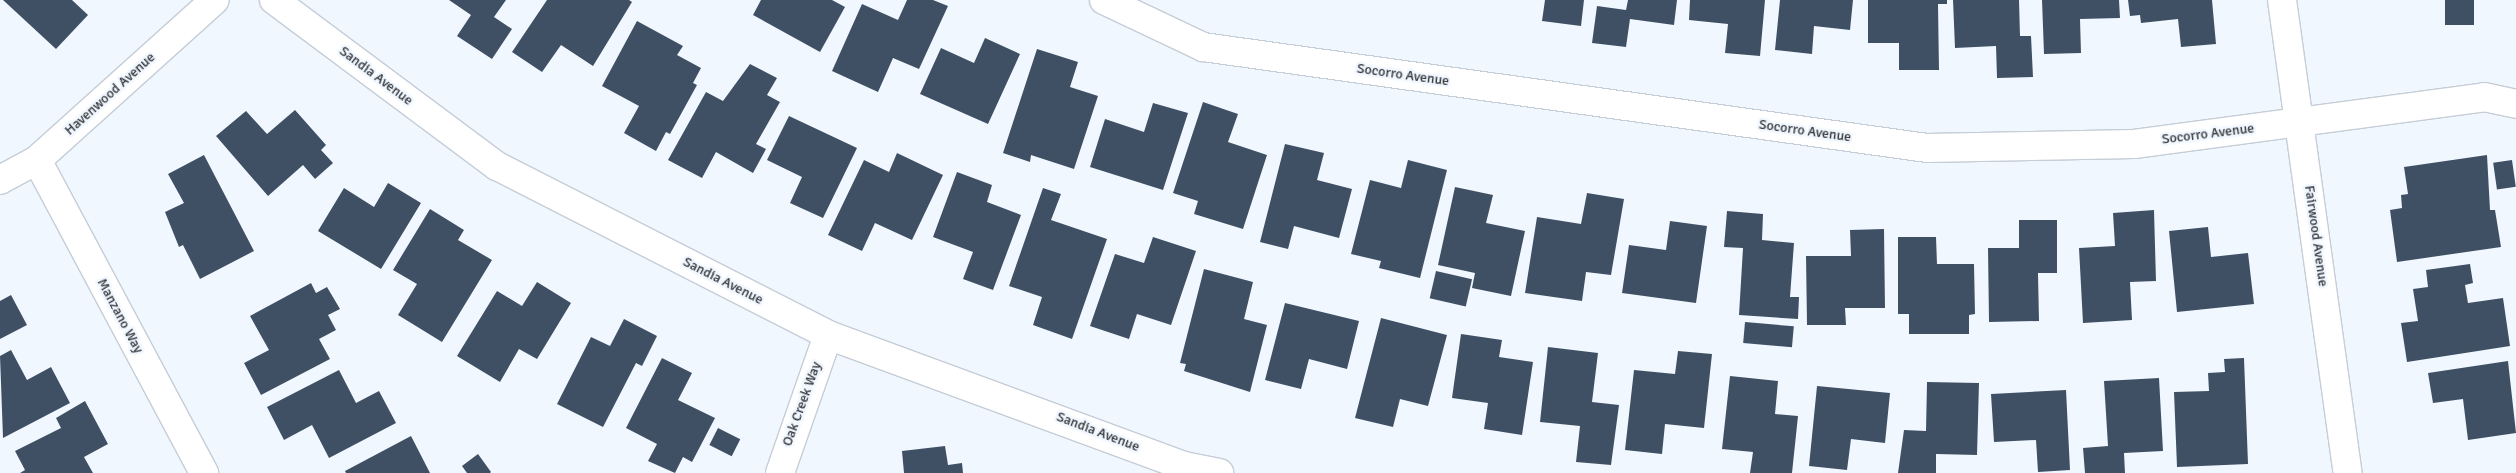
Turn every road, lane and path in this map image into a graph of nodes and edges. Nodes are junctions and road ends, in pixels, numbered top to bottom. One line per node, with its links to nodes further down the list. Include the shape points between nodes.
1 (215, 0): 7 (street, Havenwood Avenue)
2 (274, 0): 9 (street, Sandia Avenue, via 497,166)
3 (1104, 0): 6 (street, Socorro Avenue, via 1203,47 1927,148 2134,144)
4 (2282, 0): 6 (street, Fairwood Avenue)
5 (2516, 104): 6 (street, Socorro Avenue, via 2484,97)
6 (2300, 123): 13 (street, Fairwood Avenue)
7 (37, 160): 8 (street, Havenwood Avenue); 10 (street, Manzano Way)
8 (0, 180)
9 (828, 335): 11 (street, Oak Creek Way); 12 (street, Sandia Avenue, via 1184,466)
10 (204, 473)
11 (780, 473)
12 (1218, 473)
13 (2348, 473)

